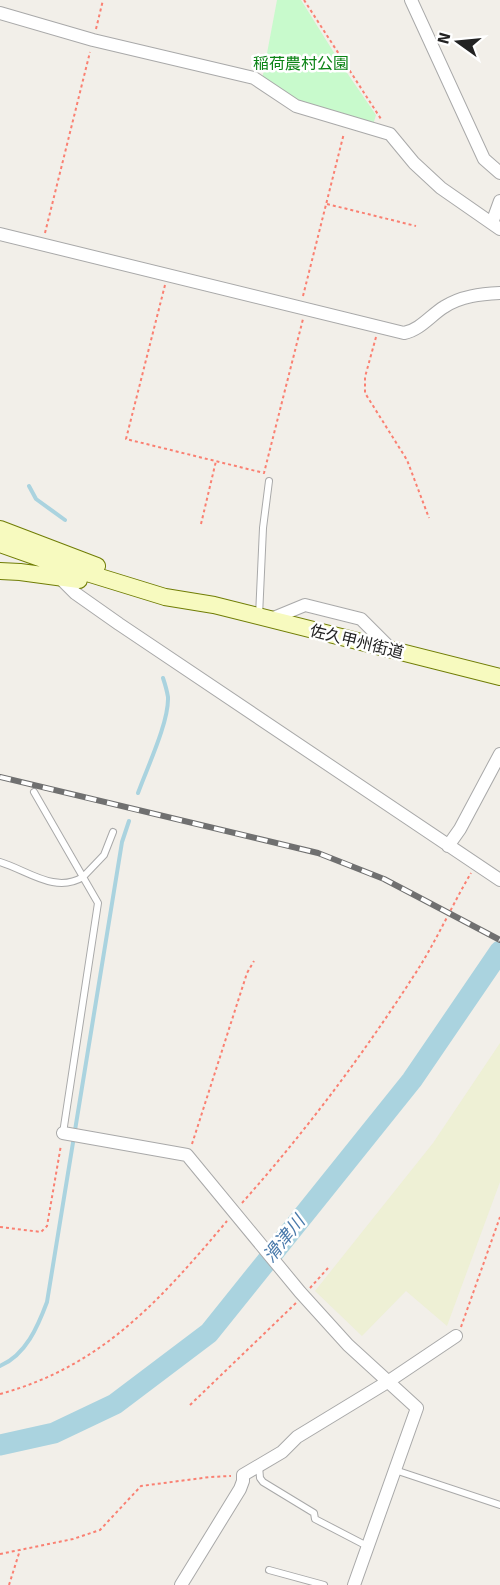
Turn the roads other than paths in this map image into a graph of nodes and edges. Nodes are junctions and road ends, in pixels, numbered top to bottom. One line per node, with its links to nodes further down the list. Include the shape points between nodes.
1 (411, 0): 3 (street, via 484,159)
2 (0, 13): 5 (street, via 93,40 254,78 296,106 390,134 414,164 441,188)
3 (500, 173)
4 (500, 201): 5 (street)
5 (496, 226)
6 (0, 234): 7 (street, via 404,333 457,300)
7 (500, 292)
8 (268, 481): 18 (lane, via 262,528)
9 (0, 529): 12 (main road, 佐久甲州街道)
10 (0, 544): 11 (main road, 佐久甲州街道)
11 (48, 561): 12 (main road); 13 (main road); 16 (main road, 佐久甲州街道)
12 (88, 562): 17 (main road, 佐久甲州街道)
13 (0, 566)
14 (0, 571): 15 (main road)
15 (59, 577): 16 (main road); 23 (street, via 118,624)
16 (165, 597): 17 (main road, 佐久甲州街道)
17 (214, 605): 18 (main road, 佐久甲州街道)
18 (265, 618): 19 (main road, 佐久甲州街道)
19 (500, 677)
20 (500, 754): 23 (street)
21 (34, 792): 25 (lane)
22 (112, 832): 25 (lane, via 104,855)
23 (448, 846): 26 (street)
24 (0, 862): 25 (lane, via 56,883 75,882)
25 (83, 877): 27 (lane, via 98,909)
26 (500, 880)
27 (66, 1134): 29 (street, via 187,1155 348,1345)
28 (456, 1336): 29 (street)
29 (389, 1381): 30 (street); 31 (street, via 417,1408)
30 (259, 1465): 33 (lane, via 260,1478 267,1485 314,1514 315,1519); 35 (street, via 243,1475 240,1489)
31 (396, 1470): 32 (lane); 33 (street)
32 (500, 1505)
33 (367, 1546): 37 (street)
34 (269, 1570): 36 (lane)
35 (181, 1585)
36 (324, 1585)
37 (354, 1585)

